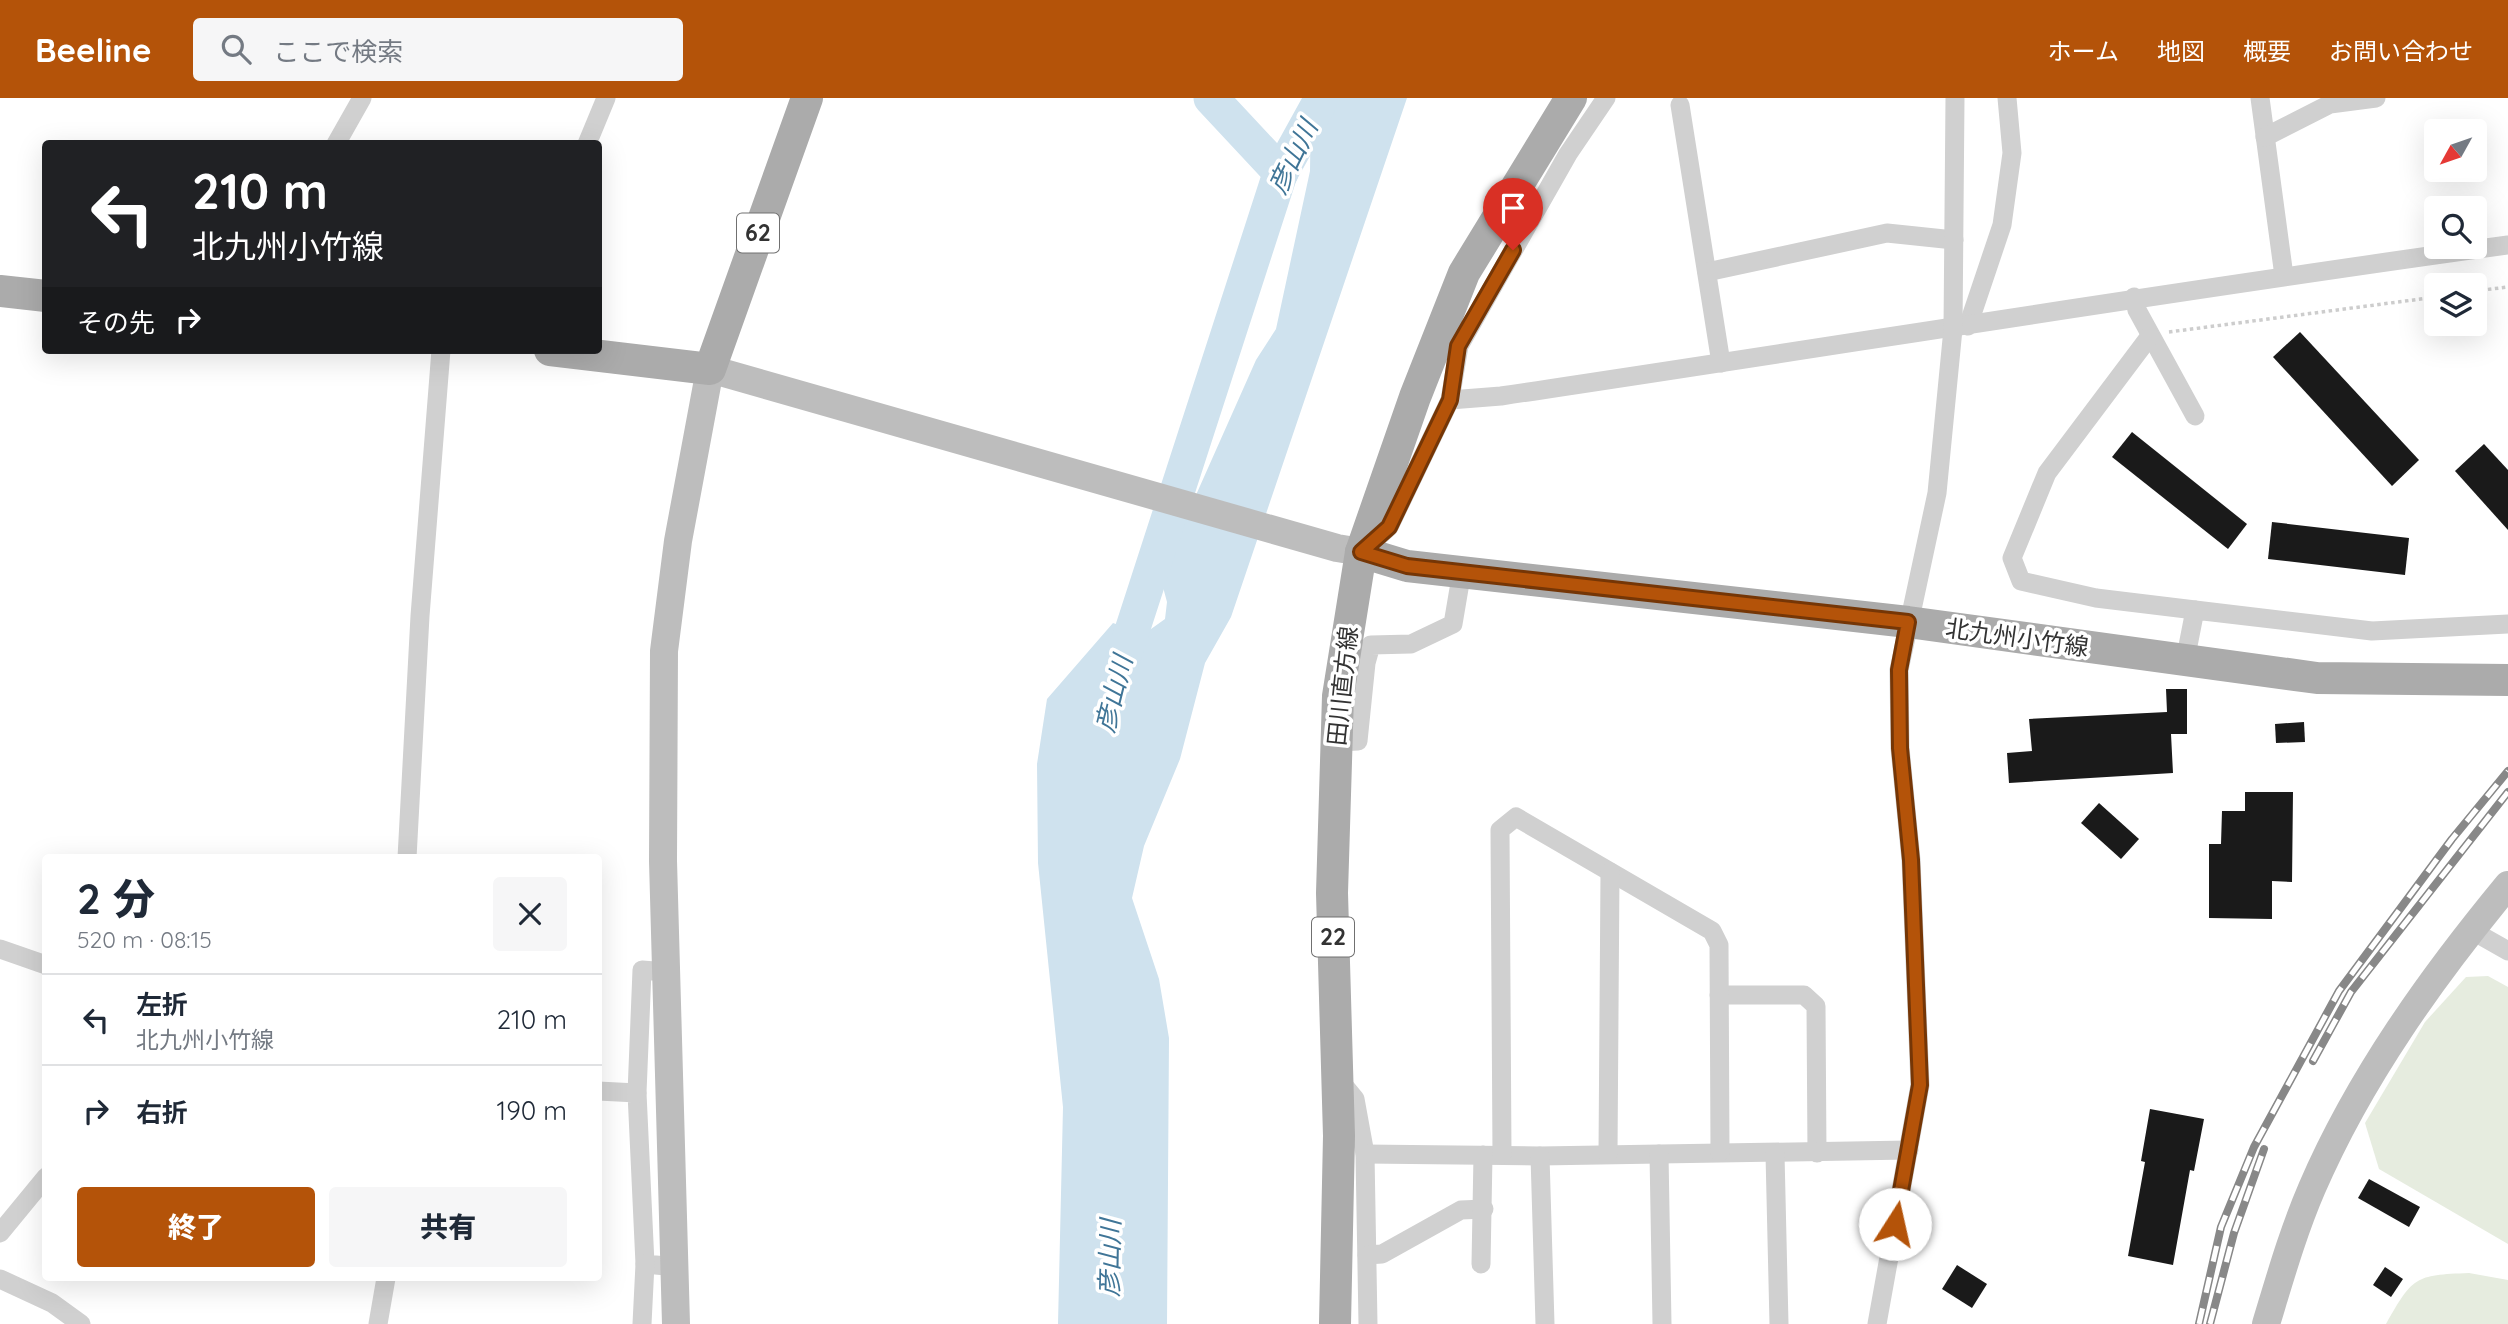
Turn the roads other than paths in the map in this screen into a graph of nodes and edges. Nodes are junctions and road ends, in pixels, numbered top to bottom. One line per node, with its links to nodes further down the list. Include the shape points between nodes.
1 (362, 98): 12 (street)
2 (606, 98): 13 (street)
3 (807, 98): 26 (main road, 62)
4 (1571, 98): 29 (main road, 田川直方線 / 22, via 1464,273)
5 (1606, 98): 27 (street, via 1568,154 1458,346)
6 (1955, 98): 14 (street)
7 (2007, 98): 21 (street, via 2011,153 2002,225)
8 (2260, 98): 11 (street)
9 (2376, 98): 11 (street, via 2330,104)
10 (1680, 105): 16 (street)
11 (2265, 137): 17 (street)
12 (337, 140)
13 (589, 140)
14 (1954, 240): 16 (street, via 1887,233); 21 (street)
15 (2508, 245): 17 (street)
16 (1707, 272): 25 (street)
17 (2284, 276): 20 (street)
18 (0, 291): 19 (main road)
19 (42, 296)
20 (2134, 297): 21 (street); 22 (street)
21 (1960, 327): 25 (street); 32 (street, via 1937,493)
22 (2150, 336): 28 (street); 31 (street, via 2047,473 2012,558 2021,581 2096,598)
23 (441, 354): 37 (street)
24 (581, 354): 26 (main road)
25 (1721, 363): 27 (street)
26 (722, 372): 29 (street); 44 (street, via 678,541 664,651)
27 (1450, 400): 29 (street, via 1389,527)
28 (2195, 416)
29 (1349, 550): 30 (main road, 北九州小竹線, via 1407,566); 36 (main road, 田川直方線 / 22)
30 (1462, 571): 32 (main road, 北九州小竹線); 36 (street, via 1453,624 1411,644 1371,645 1358,741)
31 (2196, 610): 33 (street, via 2372,631); 34 (street)
32 (1908, 622): 34 (main road, 北九州小竹線); 49 (street, via 1899,670 1900,748 1911,860 1920,1085)
33 (2508, 624)
34 (2185, 661): 35 (main road, 北九州小竹線, via 2317,678)
35 (2508, 680)
36 (1337, 742): 46 (main road, 田川直方線 / 22, via 1332,893)
37 (407, 854)
38 (1610, 872): 45 (street, via 1712,931 1719,945); 53 (street, via 1516,817 1500,830); 54 (street)
39 (2508, 884): 40 (street)
40 (2471, 930): 42 (street); 77 (street, via 2369,1077 2338,1134 2312,1189)
41 (0, 949): 43 (street)
42 (2508, 951)
43 (42, 964)
44 (667, 972): 48 (street, via 642,970); 64 (street)
45 (1719, 995): 50 (street); 51 (street, via 1804,995 1815,1006)
46 (1336, 1076): 52 (street, via 1355,1099); 71 (main road, 田川直方線 / 22)
47 (602, 1091): 48 (street)
48 (637, 1093): 62 (street)
49 (1909, 1150): 51 (street); 76 (street)
50 (1720, 1152): 55 (street); 56 (street)
51 (1817, 1153): 56 (street)
52 (1365, 1154): 53 (street); 61 (street)
53 (1493, 1154): 57 (street); 59 (street)
54 (1608, 1154): 55 (street); 57 (street)
55 (1659, 1154): 74 (street)
56 (1775, 1154): 75 (street)
57 (1540, 1156): 73 (street)
58 (42, 1183): 60 (street)
59 (1484, 1209): 61 (street, via 1461,1210 1382,1254); 63 (street)
60 (0, 1233)
61 (1367, 1255): 72 (street)
62 (645, 1264): 64 (street); 69 (street)
63 (1481, 1264)
64 (677, 1267): 70 (street)
65 (0, 1279): 67 (street, via 52,1303)
66 (385, 1281): 68 (street)
67 (80, 1324)
68 (378, 1324)
69 (642, 1324)
70 (676, 1324)
71 (1335, 1324)
72 (1368, 1324)
73 (1545, 1324)
74 (1662, 1324)
75 (1779, 1324)
76 (1877, 1324)
77 (2266, 1324)

